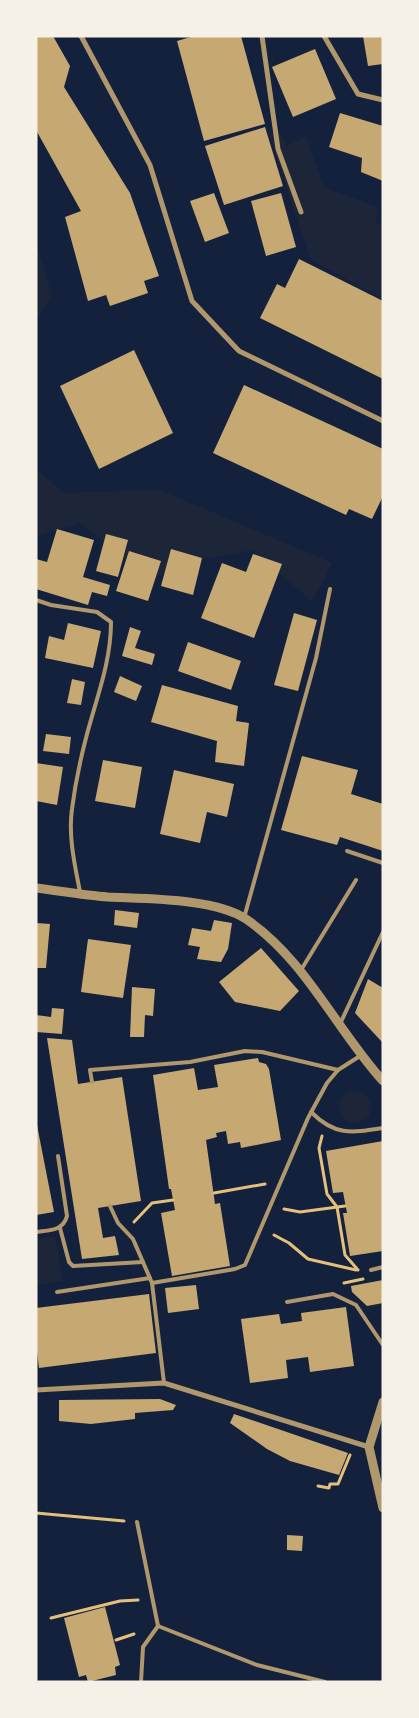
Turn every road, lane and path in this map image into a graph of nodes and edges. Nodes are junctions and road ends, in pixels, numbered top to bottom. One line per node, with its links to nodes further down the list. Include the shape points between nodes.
1 (81, 36): 6 (street, via 150,165 192,301 238,351)
2 (262, 36): 5 (street, via 278,149)
3 (324, 36): 4 (street, via 358,94)
4 (383, 100)
5 (301, 212)
6 (383, 421)
7 (330, 589): 14 (lane, via 316,658)
8 (36, 600): 13 (lane, via 97,612 111,622 111,642 102,686 86,737 71,811 73,854)
9 (346, 851): 10 (lane)
10 (383, 862)
11 (356, 880): 16 (lane)
12 (36, 888): 13 (street)
13 (81, 894): 14 (street, via 205,904)
14 (244, 918): 16 (street, via 273,941)
15 (383, 932): 17 (lane)
16 (300, 972): 17 (street)
17 (339, 1026): 18 (street)
18 (360, 1056): 19 (lane); 20 (street)
19 (338, 1070): 21 (lane, via 262,1052 244,1051 190,1062 90,1070); 22 (lane, via 327,1083)
20 (383, 1081)
21 (92, 1082)
22 (312, 1112): 23 (lane); 26 (lane)
23 (325, 1126): 24 (lane, via 356,1132); 31 (path, via 319,1148 327,1194)
24 (383, 1128)
25 (58, 1156): 33 (lane, via 67,1216)
26 (280, 1182): 27 (path); 34 (lane)
27 (214, 1193)
28 (173, 1200): 35 (path, via 152,1203)
29 (110, 1206): 35 (lane)
30 (346, 1206): 31 (path)
31 (337, 1207): 32 (path); 39 (path, via 345,1255)
32 (300, 1212)
33 (60, 1228): 36 (lane); 37 (lane, via 73,1266)
34 (262, 1228): 39 (path, via 289,1243 308,1259); 43 (lane, via 245,1265)
35 (126, 1231): 37 (lane)
36 (36, 1232)
37 (143, 1262): 41 (lane)
38 (383, 1267): 40 (lane)
39 (356, 1270): 40 (path)
40 (371, 1270)
41 (150, 1278): 43 (lane); 45 (lane)
42 (364, 1279): 44 (path)
43 (152, 1283): 48 (lane)
44 (342, 1284)
45 (57, 1292)
46 (287, 1302): 47 (lane, via 333,1294 356,1305)
47 (383, 1345)
48 (164, 1383): 49 (street); 51 (street)
49 (36, 1390)
50 (383, 1402): 51 (street)
51 (369, 1447): 54 (street)
52 (357, 1460): 53 (path, via 350,1455 338,1484 330,1484 329,1488)
53 (318, 1486)
54 (383, 1508)
55 (36, 1513): 56 (path)
56 (137, 1522): 57 (lane)
57 (151, 1600): 58 (path, via 120,1601); 59 (lane)
58 (51, 1618)
59 (158, 1626): 60 (lane, via 143,1647); 61 (lane, via 257,1665)
60 (141, 1682)
61 (325, 1682)

